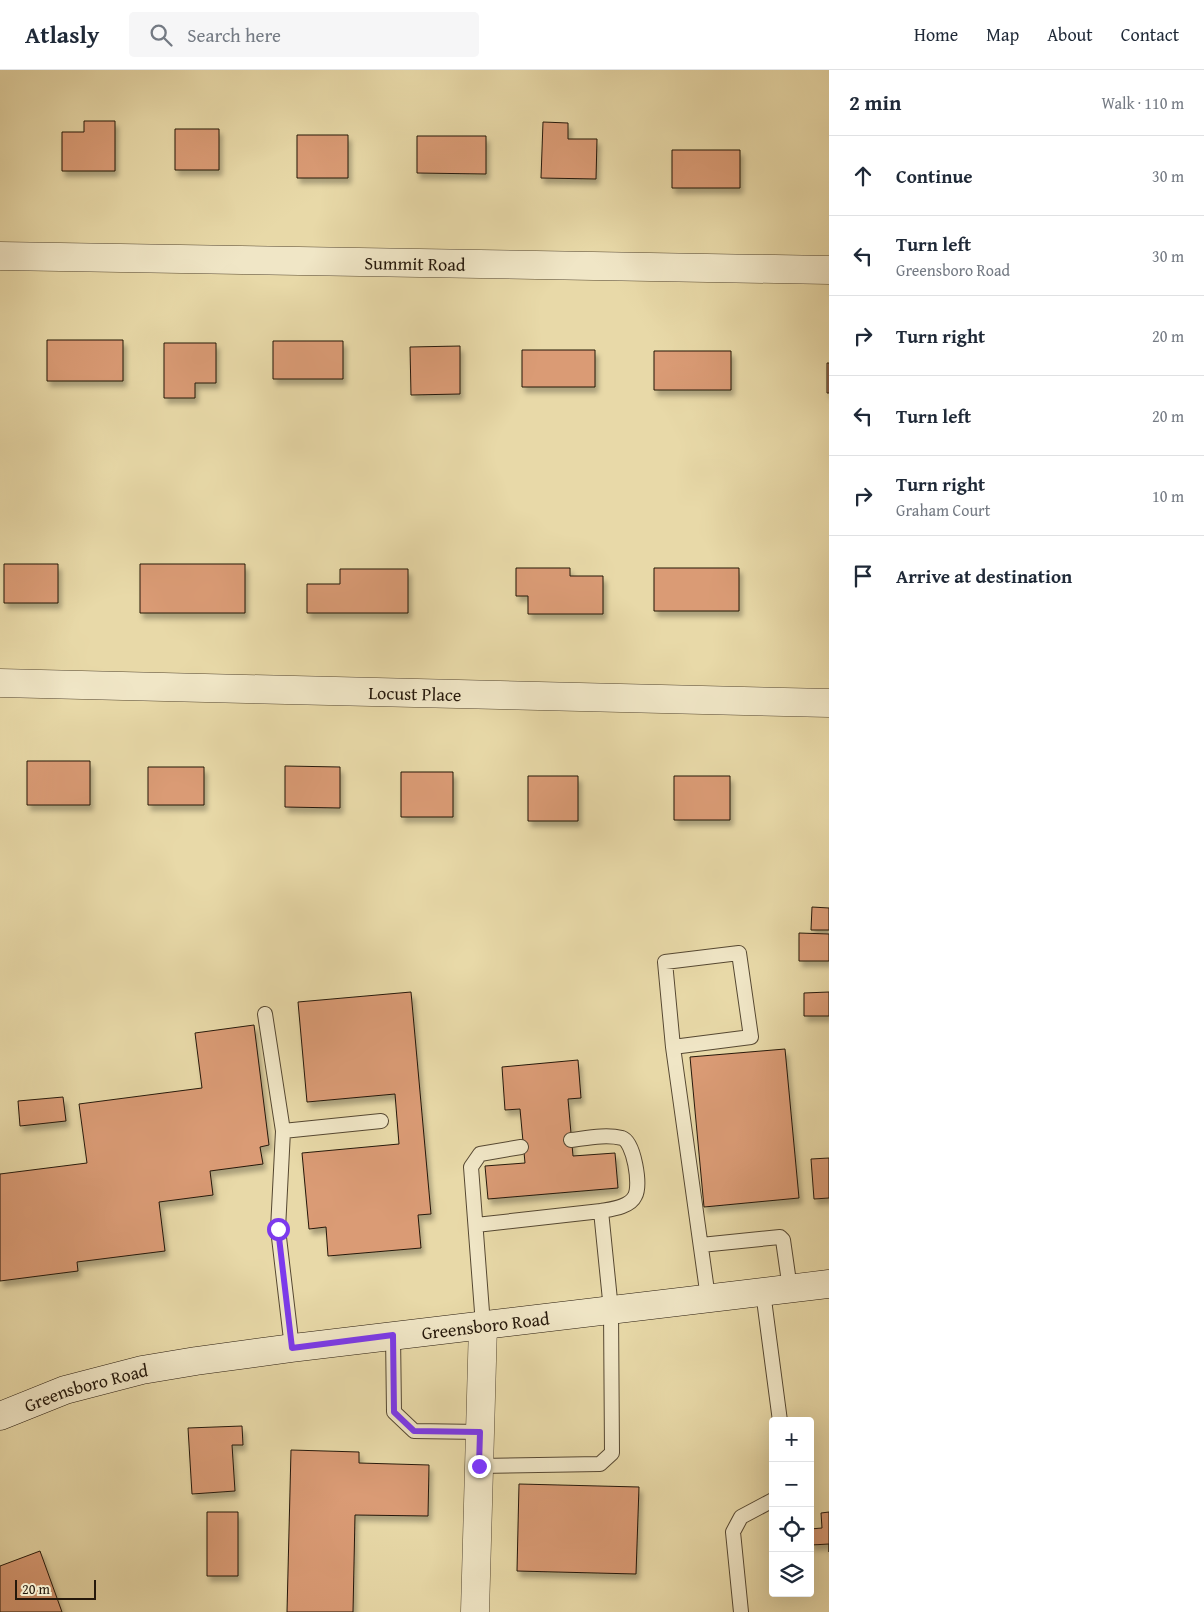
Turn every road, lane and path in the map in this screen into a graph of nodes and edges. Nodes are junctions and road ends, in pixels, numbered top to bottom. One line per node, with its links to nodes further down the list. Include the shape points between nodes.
1 (0, 256): 2 (street, Summit Road)
2 (829, 270)
3 (0, 684): 4 (street, Locust Place)
4 (829, 704)
5 (265, 1014): 8 (lane)
6 (673, 1047): 6 (lane, via 752,1037 739,953 665,962); 13 (lane)
7 (381, 1121): 8 (lane)
8 (283, 1131): 21 (lane, via 278,1229)
9 (571, 1140): 11 (lane, via 607,1136 624,1139 632,1147 637,1185 635,1196 628,1204)
10 (521, 1147): 12 (lane, via 480,1154 471,1167)
11 (601, 1211): 12 (lane); 18 (lane)
12 (476, 1225): 19 (lane)
13 (701, 1245): 15 (lane, via 780,1236); 17 (lane)
14 (829, 1284): 15 (street, Greensboro Road)
15 (790, 1289): 16 (street, Greensboro Road)
16 (763, 1292): 17 (street, Greensboro Road); 23 (lane)
17 (708, 1298): 18 (street, Greensboro Road)
18 (610, 1310): 19 (street, Greensboro Road); 25 (lane, via 612,1453 600,1464)
19 (484, 1325): 20 (street, Greensboro Road); 24 (street)
20 (393, 1335): 21 (street, Greensboro Road); 24 (lane, via 394,1412 414,1431)
21 (292, 1348): 22 (street, Greensboro Road, via 142,1370 65,1390)
22 (0, 1416)
23 (779, 1417)
24 (480, 1432): 25 (street)
25 (479, 1466): 27 (street)
26 (769, 1502): 28 (lane, via 741,1517 733,1532)
27 (475, 1612)
28 (741, 1612)

